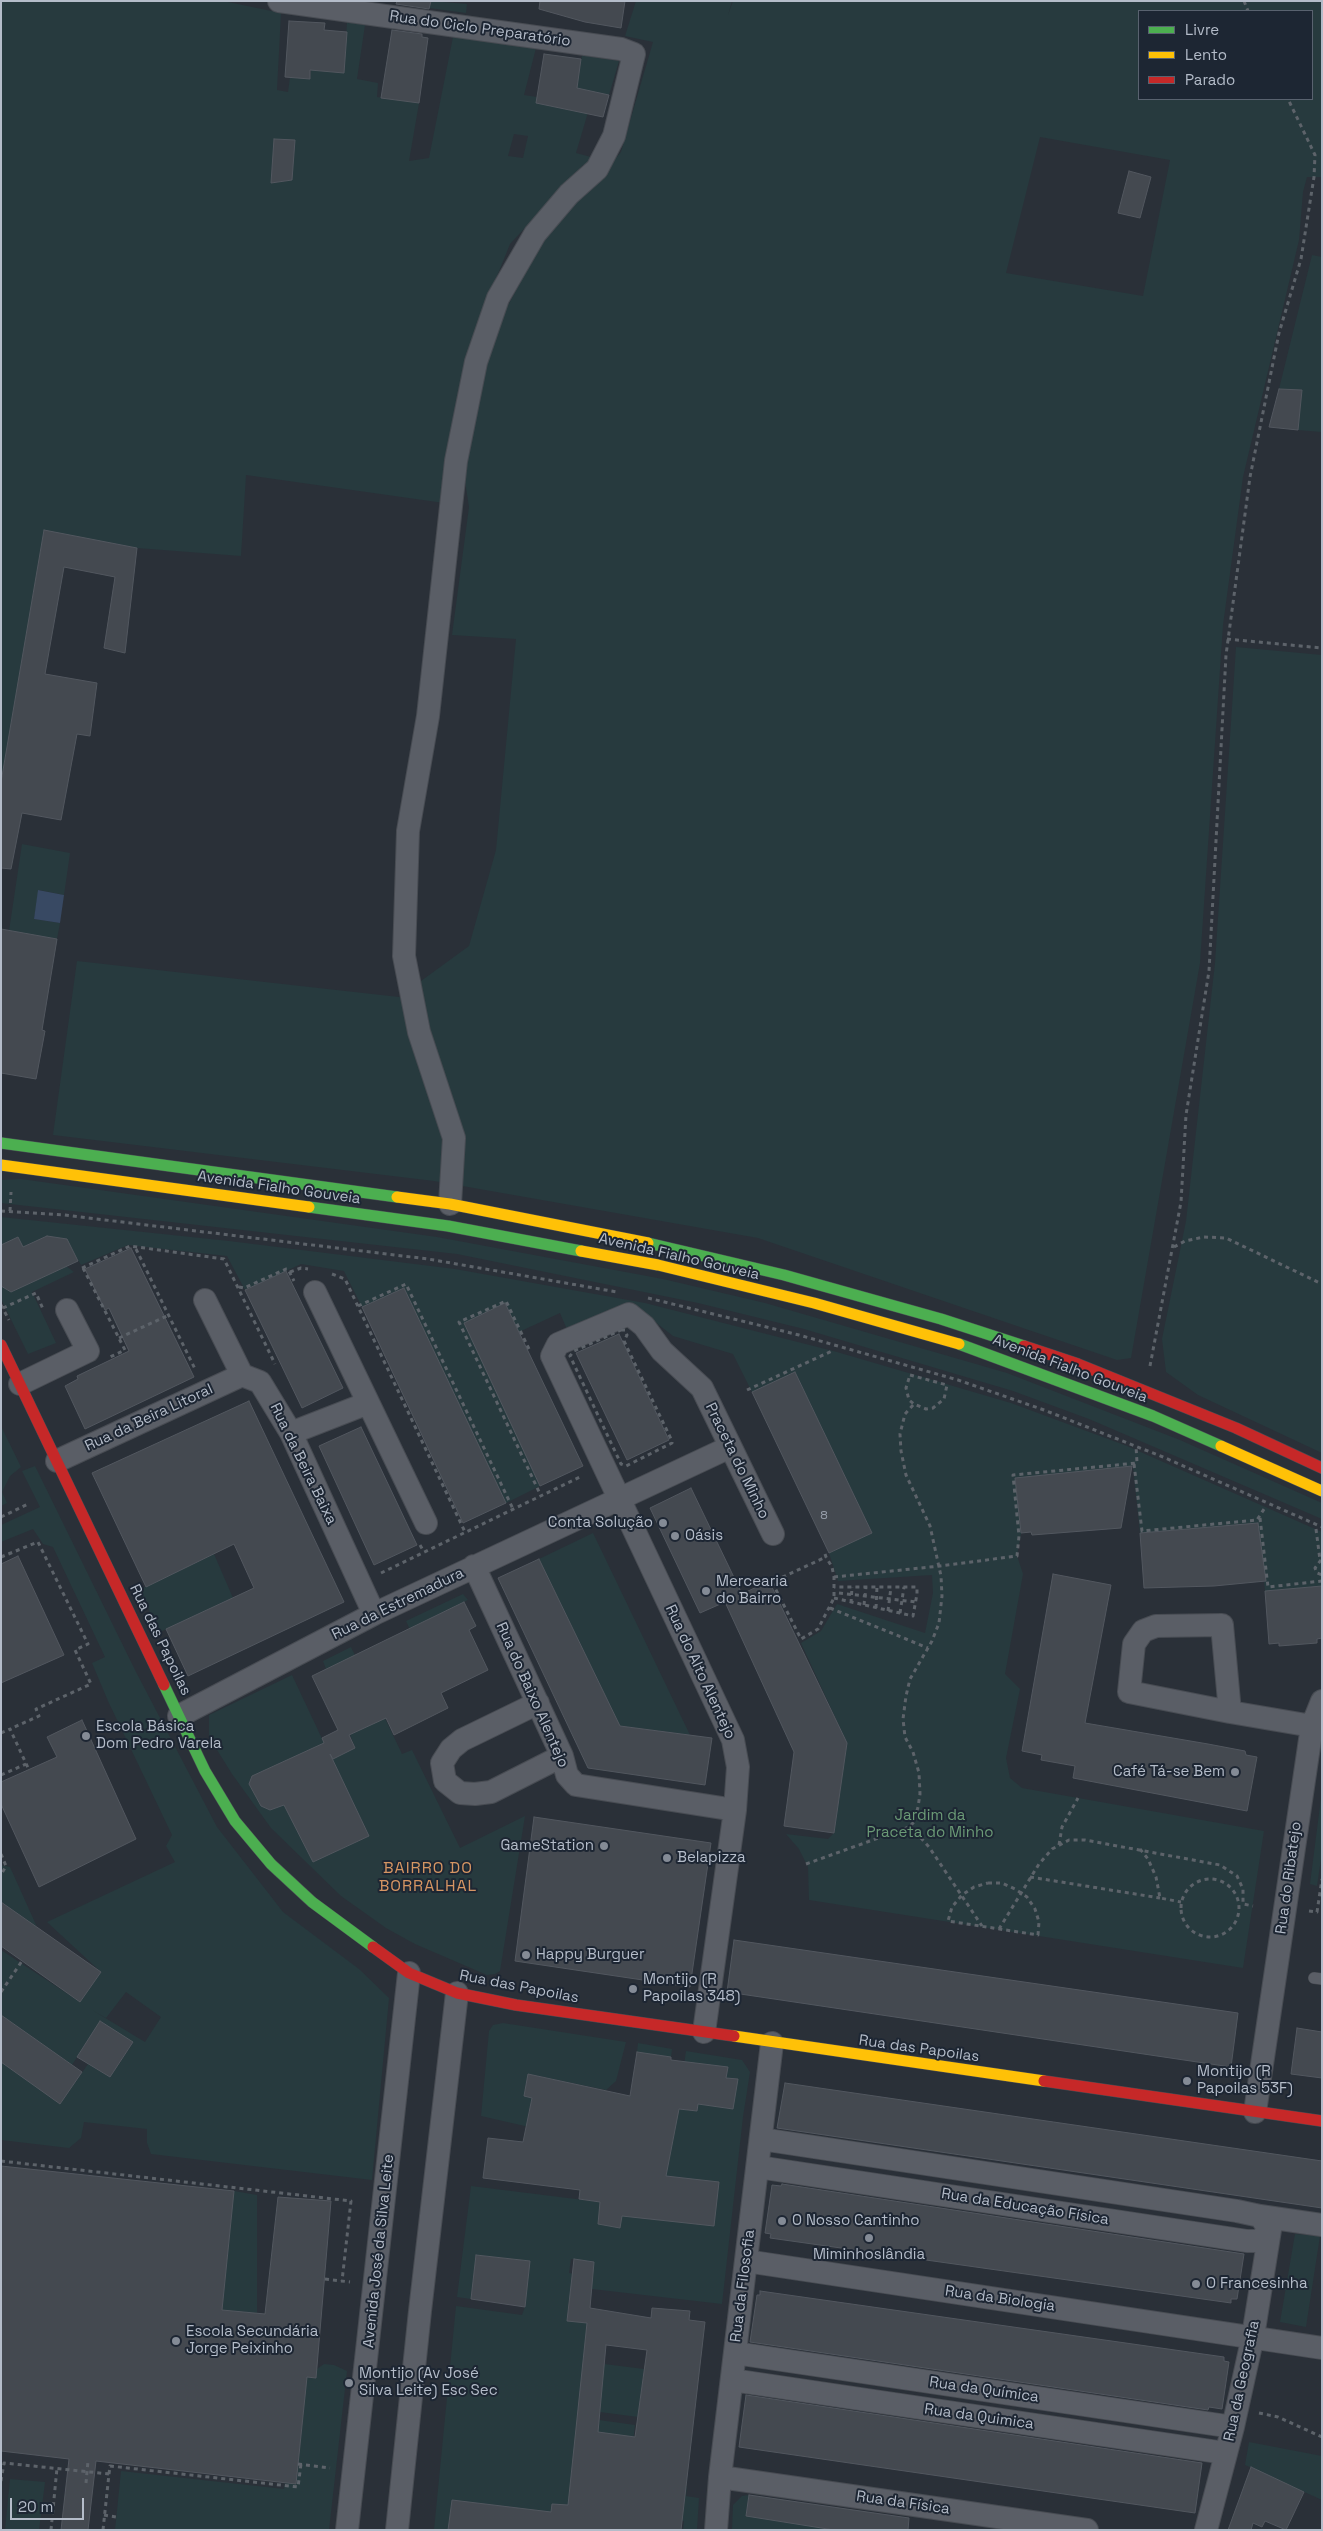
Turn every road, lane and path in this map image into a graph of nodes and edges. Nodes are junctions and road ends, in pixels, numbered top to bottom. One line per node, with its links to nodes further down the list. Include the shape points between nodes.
1 (279, 1): 8 (street, Rua do Ciclo Preparatório, via 621,49 634,54 614,136 597,169 569,194 535,234 498,298 476,362 456,461 428,716 408,831 404,956 419,1032 454,1138)
2 (1288, 100): 3 (path, via 1314,156 1314,177 1301,259 1279,333 1250,476)
3 (1227, 639): 4 (path); 10 (path, via 1209,970 1186,1115 1181,1202)
4 (1322, 648)
5 (1, 1143): 8 (main road, Avenida Fialho Gouveia)
6 (1, 1165): 44 (main road, Avenida Fialho Gouveia, via 448,1226 667,1267 814,1303 970,1347 1153,1416)
7 (11, 1187): 9 (path)
8 (450, 1204): 34 (main road, Avenida Fialho Gouveia, via 619,1236 784,1275 941,1319 1078,1364)
9 (10, 1211)
10 (1173, 1247): 14 (path, via 1204,1237 1226,1238); 34 (path)
11 (135, 1248): 15 (path, via 224,1258); 20 (path); 22 (path, via 130,1246 83,1268)
12 (290, 1272): 13 (path); 13 (path, via 301,1268); 15 (path, via 286,1269 244,1288)
13 (314, 1281): 18 (path, via 345,1279); 35 (street)
14 (1322, 1284)
15 (239, 1287): 29 (path)
16 (205, 1300): 30 (street)
17 (2, 1306): 19 (path, via 36,1293); 21 (path)
18 (358, 1306): 49 (path, via 406,1284); 54 (path)
19 (57, 1313): 31 (street, via 88,1351)
20 (169, 1316): 22 (path); 28 (path)
21 (11, 1324)
22 (119, 1338): 27 (path, via 125,1350)
23 (624, 1341): 23 (path, via 672,1441 672,1444 626,1466 621,1464 570,1356 574,1351 620,1330 626,1330)
24 (1, 1345): 31 (main road, Rua das Papoilas)
25 (832, 1351): 33 (path)
26 (533, 1357): 45 (path, via 506,1301 459,1322)
27 (109, 1358)
28 (198, 1373)
29 (279, 1373)
30 (242, 1375): 37 (street, Rua da Beira Baixa, via 260,1382); 40 (street, Rua da Beira Litoral)
31 (20, 1384): 40 (main road, Rua das Papoilas)
32 (702, 1388): 39 (street, Praceta do Minho); 46 (street, Rua do Alto Alentejo, via 629,1314 558,1344 552,1356)
33 (747, 1390)
34 (1145, 1391): 42 (main road, Avenida Fialho Gouveia)
35 (368, 1403): 37 (street); 52 (street)
36 (914, 1404): 36 (path, via 926,1409 940,1405 947,1386 910,1375 906,1388 909,1400); 59 (path, via 904,1414 901,1450 906,1475 930,1526)
37 (291, 1433): 84 (street, Rua da Beira Baixa)
38 (1136, 1446): 41 (path, via 1137,1463)
39 (730, 1447): 46 (street, Rua da Estremadura); 55 (street, Praceta do Minho)
40 (57, 1461): 90 (main road, Rua das Papoilas)
41 (1134, 1464): 51 (path, via 1142,1531 1257,1520); 59 (path, via 1013,1475 1019,1536 1017,1556)
42 (1322, 1468)
43 (587, 1473): 45 (path)
44 (1322, 1491)
45 (541, 1496): 49 (path)
46 (620, 1500): 58 (street, Rua da Estremadura); 99 (street, Rua do Alto Alentejo, via 733,1740 738,1767)
47 (28, 1504): 50 (path)
48 (1266, 1506): 51 (path)
49 (512, 1509): 54 (path)
50 (1, 1517)
51 (1260, 1517): 63 (path, via 1268,1587)
52 (426, 1523)
53 (1316, 1529): 57 (path)
54 (465, 1532): 60 (path)
55 (773, 1534)
56 (1, 1557): 92 (path, via 38,1542 88,1644 75,1650 91,1684 36,1709 39,1716)
57 (1321, 1560): 61 (path, via 1315,1568)
58 (474, 1566): 84 (street, Rua da Estremadura); 88 (street, Rua do Baixo Alentejo)
59 (940, 1566): 62 (path); 86 (path, via 942,1596 939,1623)
60 (378, 1574)
61 (1322, 1575): 63 (path)
62 (834, 1576): 64 (path); 81 (path, via 826,1555 772,1582 801,1639 818,1629)
63 (1322, 1581)
64 (834, 1587): 65 (path); 75 (path)
65 (841, 1587): 66 (path); 71 (path)
66 (852, 1587): 67 (path); 72 (path)
67 (866, 1587): 68 (path); 73 (path)
68 (877, 1587): 69 (path); 74 (path)
69 (891, 1587): 70 (path); 76 (path)
70 (904, 1587): 77 (path); 78 (path, via 916,1587)
71 (839, 1593): 72 (path); 75 (path)
72 (852, 1594): 73 (path); 79 (path)
73 (865, 1596): 74 (path); 80 (path)
74 (878, 1598): 76 (path); 82 (path)
75 (836, 1599): 79 (path); 81 (path)
76 (890, 1599): 77 (path); 83 (path)
77 (903, 1601): 78 (path); 85 (path)
78 (916, 1602): 85 (path, via 913,1616)
79 (850, 1603): 80 (path)
80 (864, 1606): 82 (path)
81 (830, 1608): 86 (path)
82 (876, 1608): 83 (path)
83 (888, 1611): 85 (path)
84 (374, 1614): 90 (street, Rua da Estremadura)
85 (900, 1614)
86 (928, 1648): 100 (path, via 910,1679 906,1696 905,1737 919,1773 920,1794 914,1822)
87 (1322, 1702): 91 (street, Rua do Ribatejo)
88 (538, 1703): 94 (street, Rua do Baixo Alentejo); 94 (street, via 456,1744 442,1763 445,1781 460,1792 491,1792)
89 (1230, 1712): 89 (street, via 1128,1692 1134,1644 1143,1631 1156,1626 1222,1625); 91 (street)
90 (179, 1716): 119 (main road, Rua das Papoilas, via 204,1770 235,1821 272,1864 341,1925)
91 (1312, 1726): 124 (street, Rua do Ribatejo)
92 (10, 1729): 93 (path); 95 (path)
93 (1, 1733)
94 (562, 1756): 99 (street, Rua do Baixo Alentejo, via 567,1775 576,1784)
95 (26, 1764): 96 (path); 97 (path)
96 (29, 1770)
97 (1, 1775)
98 (1078, 1798): 101 (path, via 1062,1827)
99 (735, 1810): 122 (street, Rua do Alto Alentejo)
100 (910, 1826): 104 (path); 109 (path)
101 (1059, 1846): 102 (path, via 1070,1840 1085,1840); 106 (path, via 1052,1849)
102 (1140, 1849): 110 (path, via 1156,1877); 112 (path, via 1228,1869 1237,1876 1244,1890)
103 (1, 1854): 105 (path, via 6,1866)
104 (806, 1864)
105 (1, 1876)
106 (1030, 1877): 108 (path); 110 (path)
107 (1322, 1879): 115 (path, via 1317,1912 1309,1910)
108 (1021, 1893): 109 (path, via 1002,1883 988,1883); 117 (path); 117 (path, via 1035,1909 1038,1935)
109 (962, 1895): 116 (path); 116 (path, via 952,1907 948,1921)
110 (1160, 1898): 111 (path)
111 (1181, 1902): 114 (path, via 1189,1887 1197,1882 1216,1879 1232,1889); 114 (path, via 1184,1924 1199,1936 1208,1938 1227,1932 1234,1926)
112 (1243, 1904): 113 (path); 114 (path)
113 (1253, 1906)
114 (1239, 1907)
115 (1308, 1918)
116 (982, 1926): 117 (path)
117 (999, 1929)
118 (22, 1961): 120 (path)
119 (409, 1973): 121 (main road, Rua das Papoilas); 159 (street, Avenida José da Silva Leite)
120 (1, 1992)
121 (458, 1993): 122 (main road, Rua das Papoilas, via 516,2005); 160 (street)
122 (704, 2032): 123 (main road, Rua das Papoilas)
123 (772, 2043): 124 (main road, Rua das Papoilas); 126 (street, Rua da Filosofia)
124 (1255, 2112): 125 (main road, Rua das Papoilas)
125 (1322, 2121)
126 (761, 2139): 128 (street, Rua da Filosofia); 129 (street, Rua da Educação Física)
127 (1, 2161): 135 (path, via 351,2200)
128 (758, 2167): 130 (street, Rua da Educação Física); 133 (street, Rua da Filosofia)
129 (1010, 2176): 130 (street, via 1015,2188); 131 (street, Rua da Educação Física)
130 (1007, 2205): 131 (street, Rua da Educação Física, via 1247,2241 1259,2241)
131 (1265, 2223): 132 (street, Rua da Educação Física); 137 (street, Rua da Geografia)
132 (1312, 2224)
133 (746, 2261): 137 (street, Rua da Biologia); 139 (street, Rua da Filosofia)
134 (325, 2279): 135 (path)
135 (342, 2281): 136 (path)
136 (358, 2283)
137 (1253, 2336): 138 (street, Rua da Biologia); 144 (street, Rua da Geografia)
138 (1322, 2348)
139 (735, 2353): 140 (street, Rua da Filosofia); 141 (street, Rua da Química)
140 (732, 2380): 143 (street, Rua da Quimica); 152 (street, Rua da Filosofia)
141 (979, 2389): 143 (street, via 984,2396 984,2409); 144 (street, Rua da Química)
142 (1255, 2412): 145 (path, via 1278,2417)
143 (978, 2417): 146 (street, Rua da Quimica)
144 (1233, 2426): 146 (street, Rua da Geografia)
145 (1322, 2437)
146 (1225, 2453): 163 (street, Rua da Geografia)
147 (88, 2461): 150 (path)
148 (57, 2468): 150 (path); 153 (path, via 4,2463); 157 (path)
149 (333, 2468): 151 (path, via 300,2464 298,2487 110,2466)
150 (87, 2472): 151 (path); 154 (path)
151 (109, 2474): 155 (path)
152 (720, 2476): 161 (street, Rua da Filosofia); 162 (street, Rua da Física)
153 (1, 2481)
154 (86, 2483)
155 (104, 2515): 156 (path); 158 (path)
156 (116, 2517)
157 (51, 2530)
158 (103, 2530)
159 (347, 2530)
160 (397, 2530)
161 (716, 2530)
162 (1087, 2530)
163 (1206, 2530)

